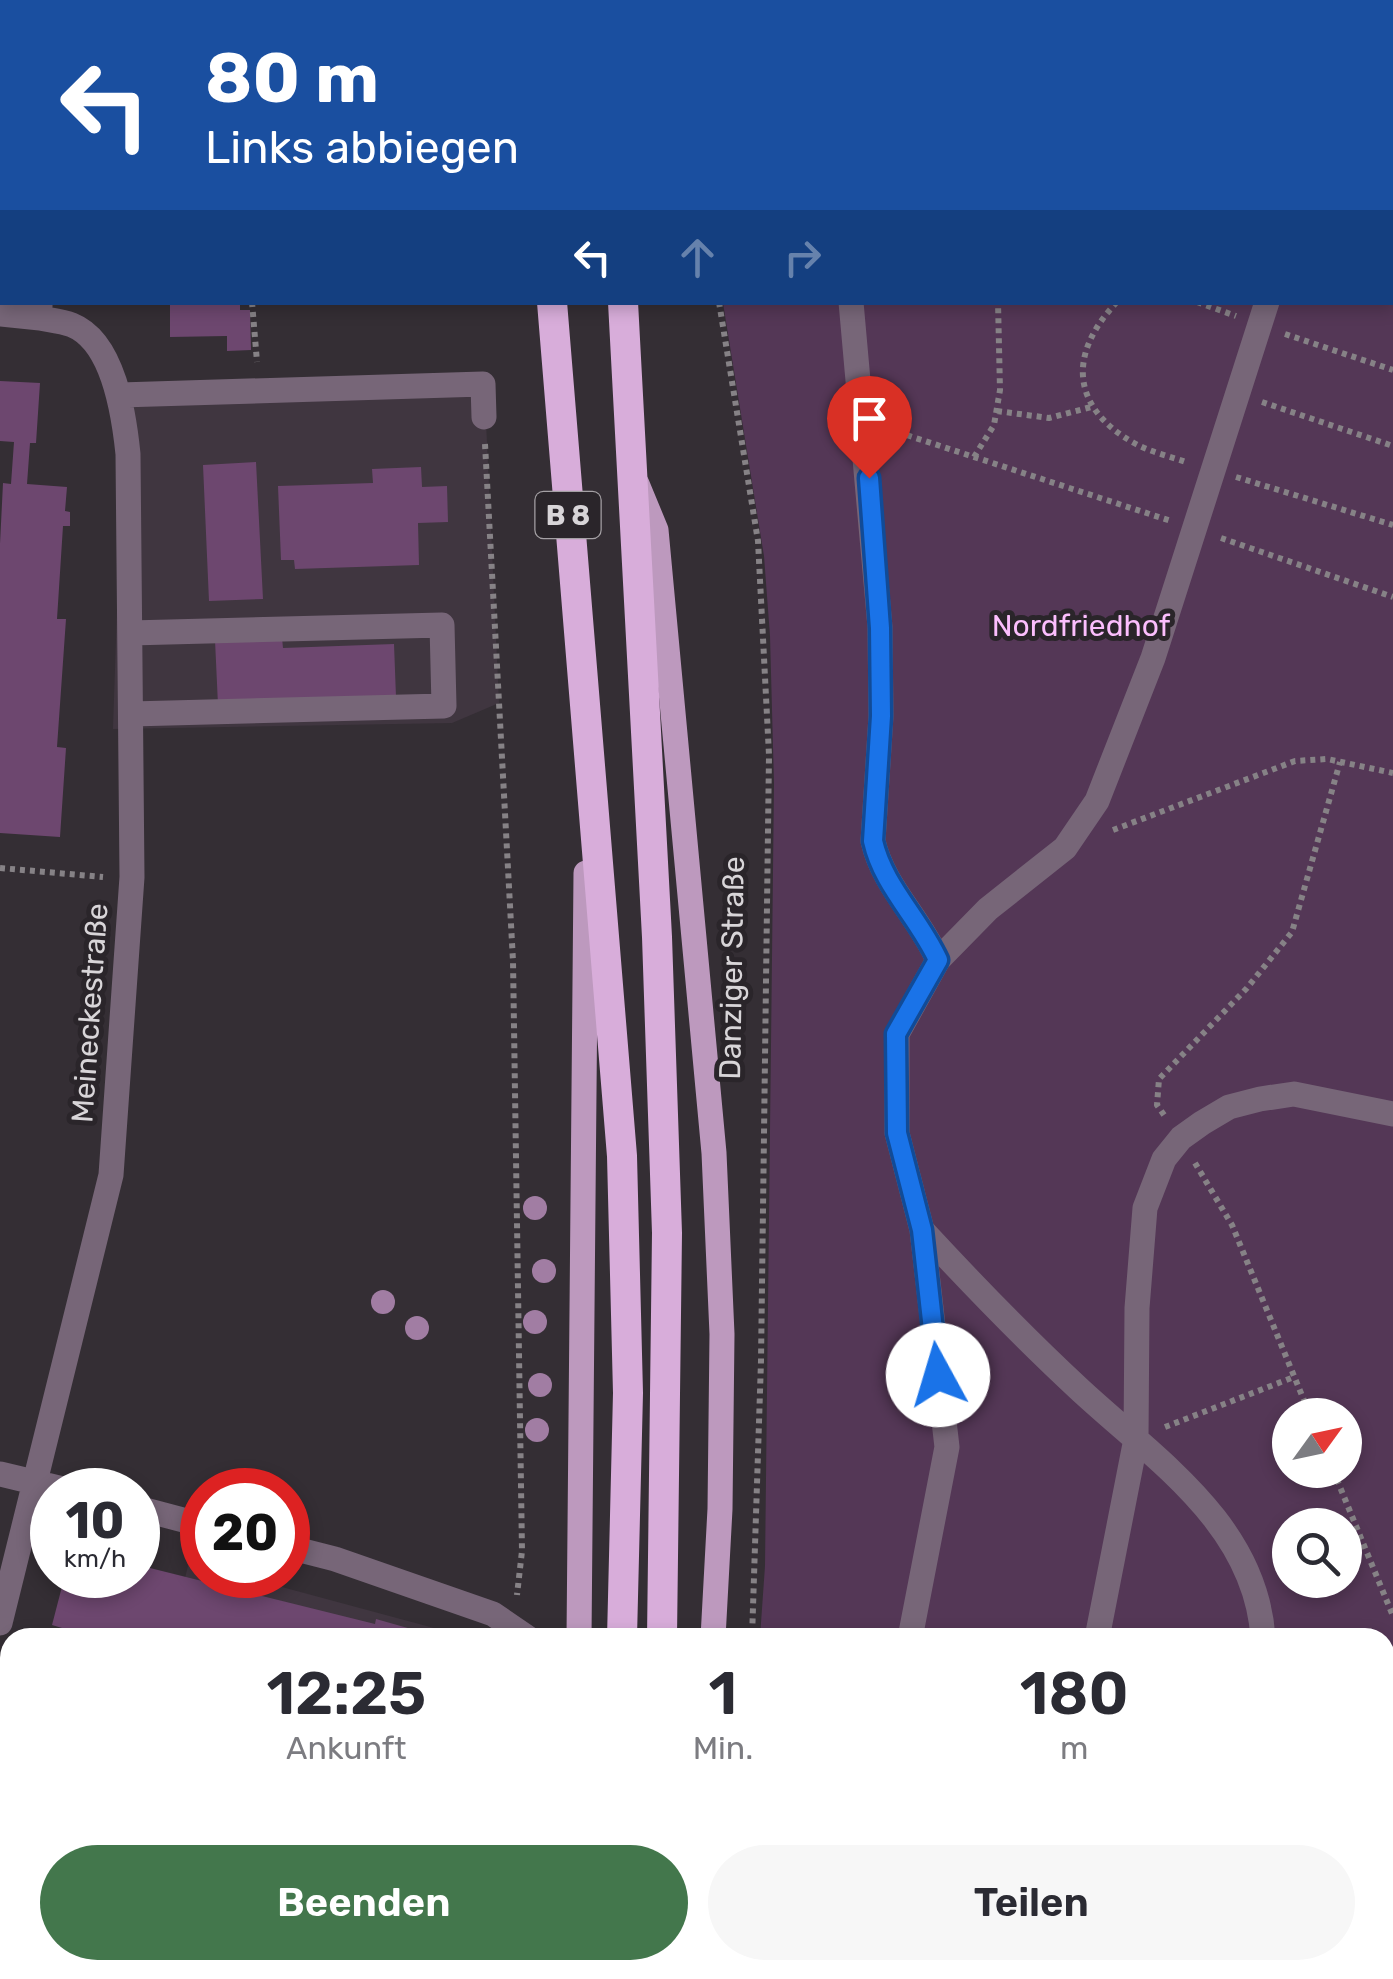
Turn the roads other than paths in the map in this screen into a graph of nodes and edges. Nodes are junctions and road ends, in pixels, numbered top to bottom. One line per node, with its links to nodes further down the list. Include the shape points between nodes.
1 (552, 305): 12 (highway, B 8)
2 (624, 305): 9 (highway, Danziger Straße / B 8)
3 (851, 305): 13 (street, via 880,628 873,841 877,861)
4 (40, 310): 5 (street, Meineckestraße); 7 (street, Meineckestraße, via 92,341)
5 (0, 314)
6 (1263, 314): 13 (street, via 1153,658 1097,801 1065,848 988,908)
7 (120, 394): 8 (street, via 483,384); 10 (street, Meineckestraße, via 128,454)
8 (484, 418)
9 (631, 468): 26 (highway, Danziger Straße, via 666,1213); 27 (main road, Danziger Straße, via 656,530 714,1153 722,1334)
10 (130, 633): 11 (street, Meineckestraße); 11 (street, via 442,625 444,706)
11 (130, 714): 17 (street, Meineckestraße, via 132,878 111,1174)
12 (585, 727): 24 (main road); 25 (highway, via 622,1156 628,1393)
13 (938, 960): 15 (street, via 896,1034 897,1133)
14 (1393, 1114): 16 (street, via 1294,1094 1230,1107 1180,1138 1159,1168 1145,1208 1136,1308)
15 (922, 1230): 16 (street); 28 (street, via 947,1447)
16 (1136, 1439): 29 (street); 30 (street, via 1235,1544 1260,1602)
17 (39, 1468)
18 (0, 1474): 19 (street)
19 (30, 1481)
20 (30, 1506): 22 (street, Meineckestraße)
21 (310, 1553): 23 (street)
22 (0, 1623)
23 (493, 1626)
24 (579, 1628)
25 (622, 1628)
26 (662, 1628)
27 (713, 1628)
28 (912, 1628)
29 (1099, 1628)
30 (1263, 1628)

